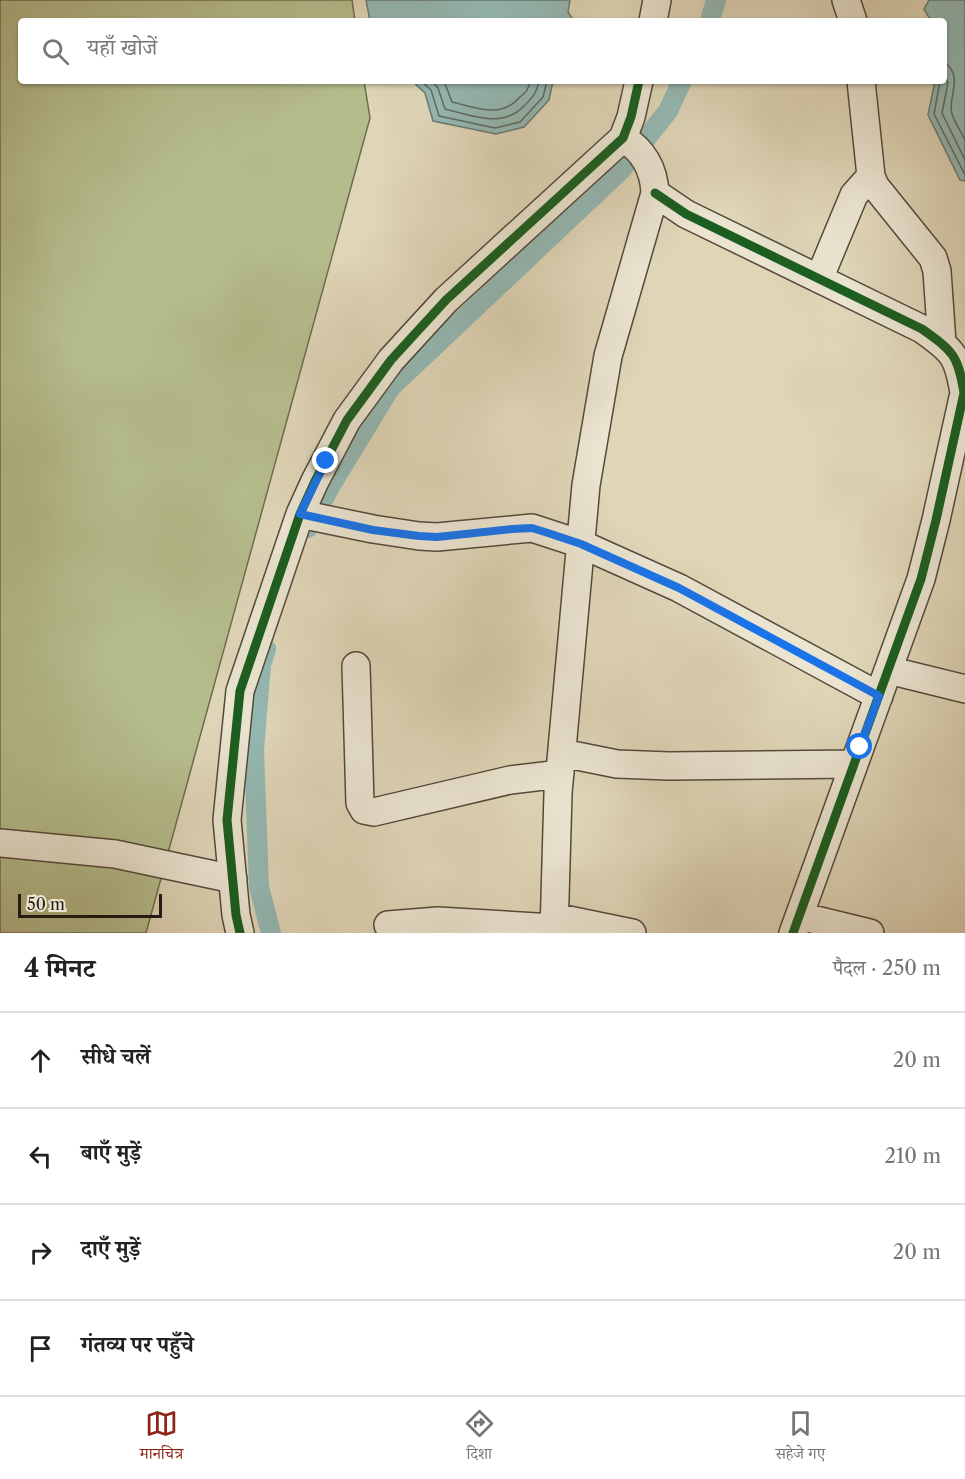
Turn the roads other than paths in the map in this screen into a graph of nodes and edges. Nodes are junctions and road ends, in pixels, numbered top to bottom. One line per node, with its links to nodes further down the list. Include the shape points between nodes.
1 (657, 0): 3 (street)
2 (846, 0): 4 (street)
3 (654, 18)
4 (852, 18)
5 (638, 84): 7 (street, via 631,117)
6 (861, 84): 8 (street)
7 (634, 147): 9 (street, via 654,182); 13 (street, via 446,300 392,360 347,420 315,482)
8 (870, 176): 10 (street, via 854,195); 11 (street, via 933,258)
9 (655, 193): 10 (street, via 686,214); 14 (street, via 608,356 586,485)
10 (819, 279): 11 (street, via 922,329)
11 (942, 343): 12 (street)
12 (963, 375): 16 (street, via 964,393 921,579)
13 (311, 516): 14 (street, via 437,537 532,528); 22 (street, via 240,691 227,820)
14 (581, 544): 18 (street, via 679,588); 19 (street)
15 (356, 666): 19 (street, via 360,803 364,810 374,812)
16 (888, 670): 17 (street); 18 (street)
17 (965, 689)
18 (879, 696): 20 (street)
19 (561, 764): 20 (street); 25 (street)
20 (854, 764): 23 (street)
21 (0, 843): 22 (street, via 115,854)
22 (233, 879): 26 (street)
23 (797, 924): 28 (street)
24 (388, 925): 25 (street, via 438,921)
25 (554, 926): 27 (street)
26 (240, 933)
27 (632, 933)
28 (870, 933)

